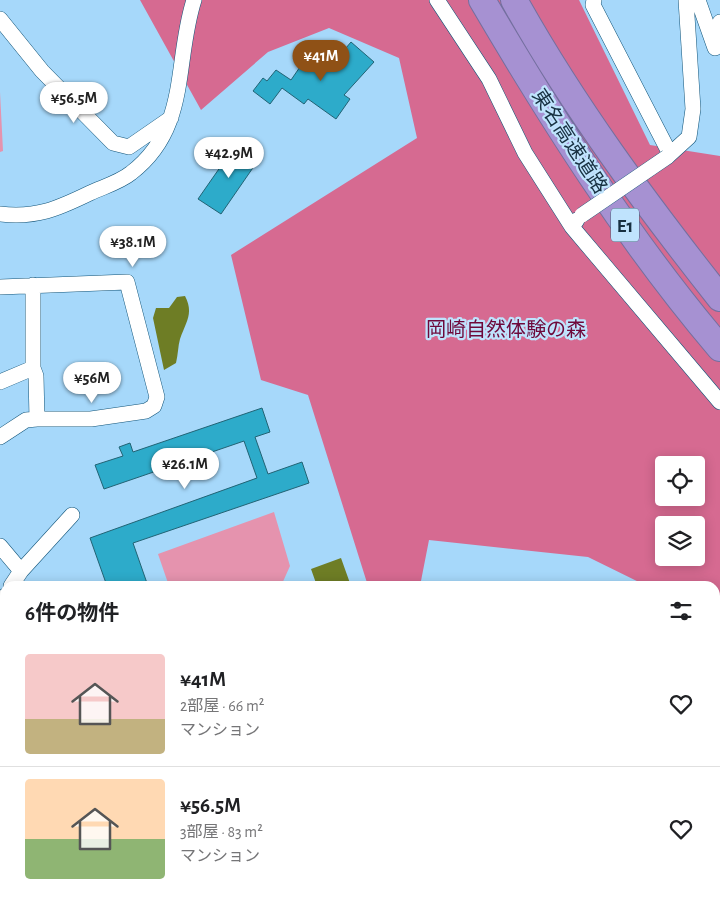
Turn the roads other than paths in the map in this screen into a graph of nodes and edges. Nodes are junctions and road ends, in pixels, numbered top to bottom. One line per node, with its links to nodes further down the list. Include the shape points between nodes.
1 (194, 0): 10 (street, via 188,19 178,99)
2 (437, 0): 13 (street, via 489,79 525,153)
3 (482, 0): 17 (highway, 東名高速道路 / E1, via 539,95 625,225 689,312)
4 (514, 0): 16 (highway, 東名高速道路 / E1, via 559,77 649,208)
5 (594, 0): 11 (street, via 593,5)
6 (686, 0): 11 (street, via 693,109 689,137)
7 (698, 0): 9 (street, via 715,48)
8 (0, 19): 10 (street, via 42,71 112,142 129,147)
9 (720, 22)
10 (171, 118): 12 (street, via 157,148 130,174 35,215)
11 (668, 155): 13 (street, bridge, via 582,215)
12 (0, 214)
13 (572, 226): 20 (street)
14 (33, 285): 15 (street); 18 (street); 21 (street, via 128,282 157,397 154,406 146,411 92,419)
15 (0, 286)
16 (720, 298)
17 (720, 348)
18 (33, 368): 19 (street); 21 (street)
19 (0, 382)
20 (720, 402)
21 (37, 419): 22 (street, via 26,420)
22 (0, 437)
23 (72, 515): 25 (street)
24 (0, 546): 25 (street)
25 (21, 571): 26 (street)
26 (14, 581)

